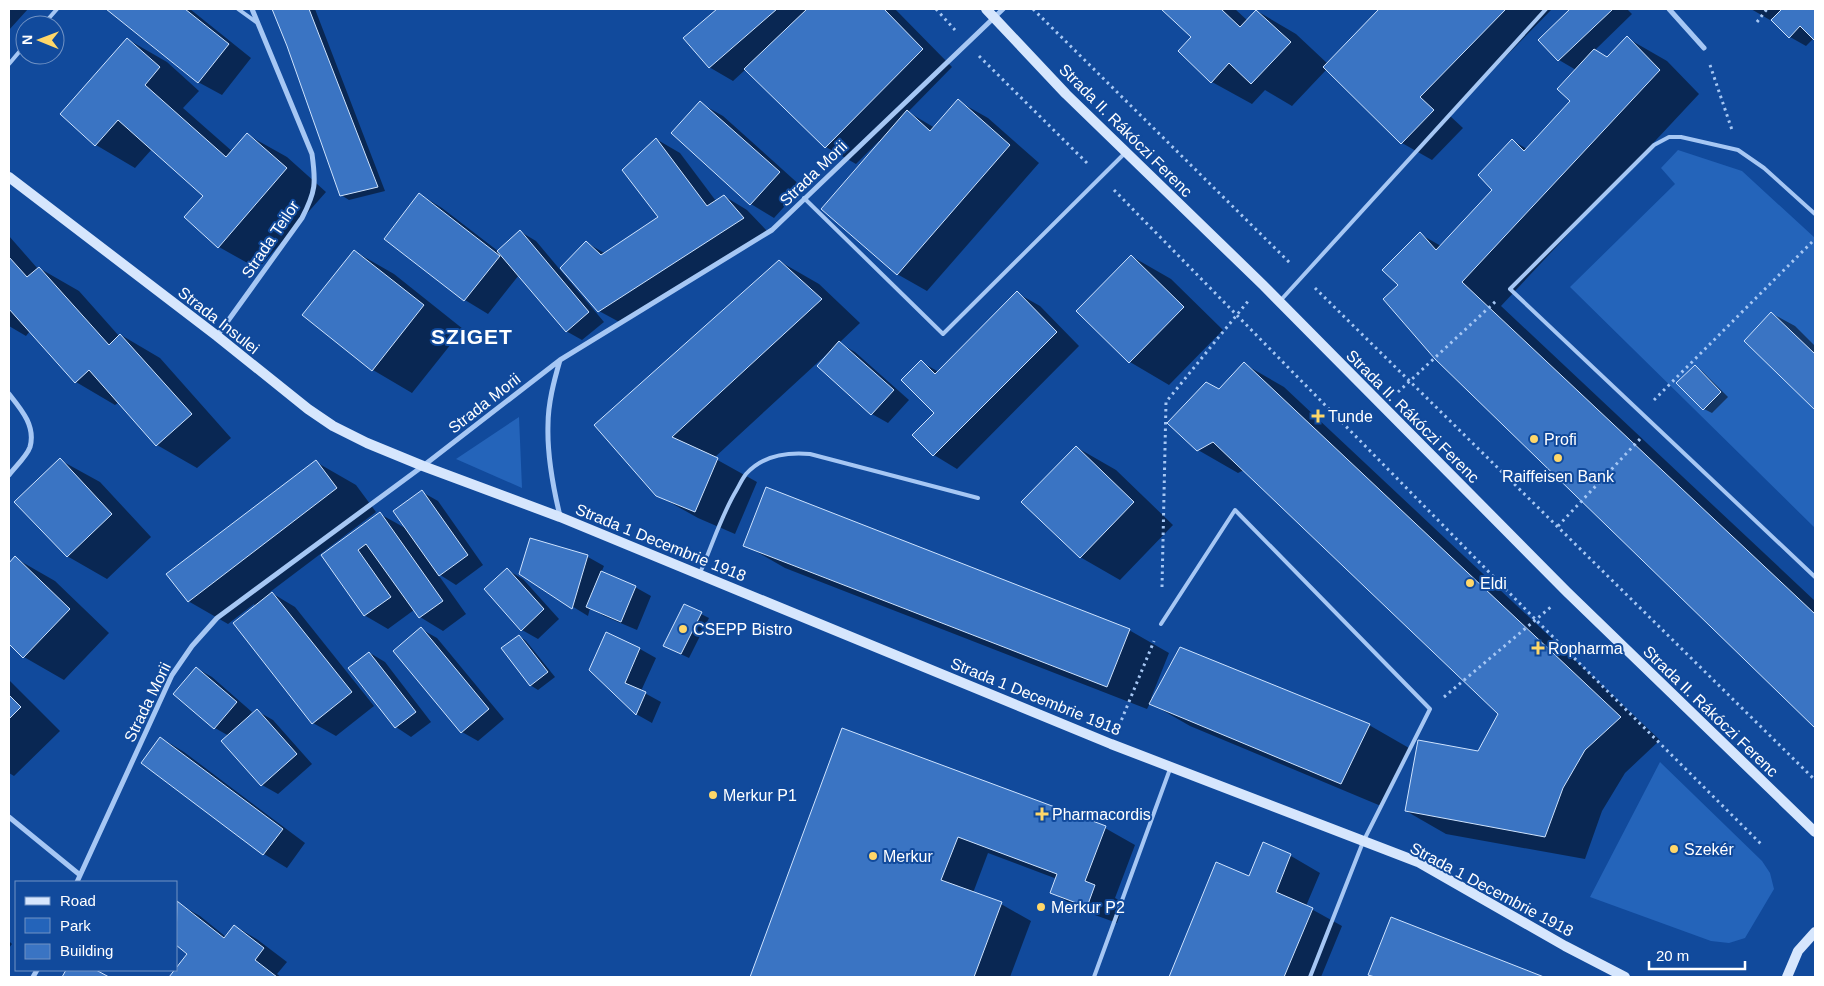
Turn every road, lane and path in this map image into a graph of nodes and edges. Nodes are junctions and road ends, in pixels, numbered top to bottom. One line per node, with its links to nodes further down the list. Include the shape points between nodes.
1 (238, 9): 11 (lane)
2 (252, 9): 11 (street, Strada Teilor)
3 (936, 9): 12 (path)
4 (1003, 9): 9 (street, Strada Morii)
5 (1033, 9): 21 (path)
6 (1546, 9): 21 (lane)
7 (1669, 9): 13 (street)
8 (1767, 9): 10 (path)
9 (989, 13): 12 (street, Strada Morii); 15 (main road, Strada II. Rákóczi Ferenc)
10 (1757, 22)
11 (258, 23): 26 (street, Strada Teilor, via 312,154 313,197 302,218)
12 (967, 44): 17 (path); 18 (street, Strada Morii)
13 (1704, 48): 14 (path)
14 (1738, 150): 19 (lane, via 1764,168); 23 (lane, via 1681,136 1654,145)
15 (1126, 152): 17 (lane); 22 (main road, Strada II. Rákóczi Ferenc)
16 (9, 177): 26 (main road, Strada Insulei)
17 (1101, 177): 18 (lane, via 944,334); 25 (path)
18 (804, 198): 27 (street, Strada Morii, via 772,230)
19 (1815, 214)
20 (1815, 239): 31 (path)
21 (1303, 275): 24 (lane); 28 (path)
22 (1263, 285): 24 (main road, Strada II. Rákóczi Ferenc); 25 (path)
23 (1510, 289): 28 (path); 31 (lane)
24 (1278, 302): 30 (main road, Strada II. Rákóczi Ferenc)
25 (1237, 314): 41 (path); 42 (path, via 1166,402)
26 (217, 336): 33 (main road, Strada Insulei, via 333,426)
27 (560, 360): 33 (street, Strada Morii); 36 (street, via 548,424 553,489)
28 (1410, 381): 30 (path); 37 (path)
29 (9, 394): 34 (street, via 22,410 32,431 30,448)
30 (1383, 407): 40 (main road, Strada II. Rákóczi Ferenc)
31 (1642, 413): 32 (lane)
32 (1654, 424): 37 (path); 39 (lane)
33 (423, 466): 36 (main road, Strada 1 Decembrie 1918); 51 (street, Strada Morii, via 217,618 192,646 172,675)
34 (9, 475)
35 (978, 498): 38 (lane, via 810,454 777,455 745,474)
36 (560, 517): 38 (main road, Strada 1 Decembrie 1918)
37 (1558, 526): 46 (path)
38 (700, 574): 44 (main road, Strada 1 Decembrie 1918)
39 (1815, 576)
40 (1567, 592): 41 (path); 48 (main road, Strada II. Rákóczi Ferenc)
41 (1536, 620): 43 (path); 50 (path)
42 (1161, 624): 43 (lane, via 1235,510); 44 (path)
43 (1430, 708): 49 (lane)
44 (1112, 744): 45 (main road, Strada 1 Decembrie 1918)
45 (1171, 767): 49 (main road, Strada 1 Decembrie 1918); 55 (lane)
46 (1815, 780)
47 (9, 817): 51 (street)
48 (1815, 832)
49 (1363, 842): 56 (lane); 57 (main road, Strada 1 Decembrie 1918, via 1418,862)
50 (1762, 845)
51 (80, 875): 52 (street, Strada Morii)
52 (77, 881)
53 (1815, 932): 54 (main road, via 1798,951)
54 (1786, 975)
55 (1094, 977)
56 (1310, 977)
57 (1625, 977)

